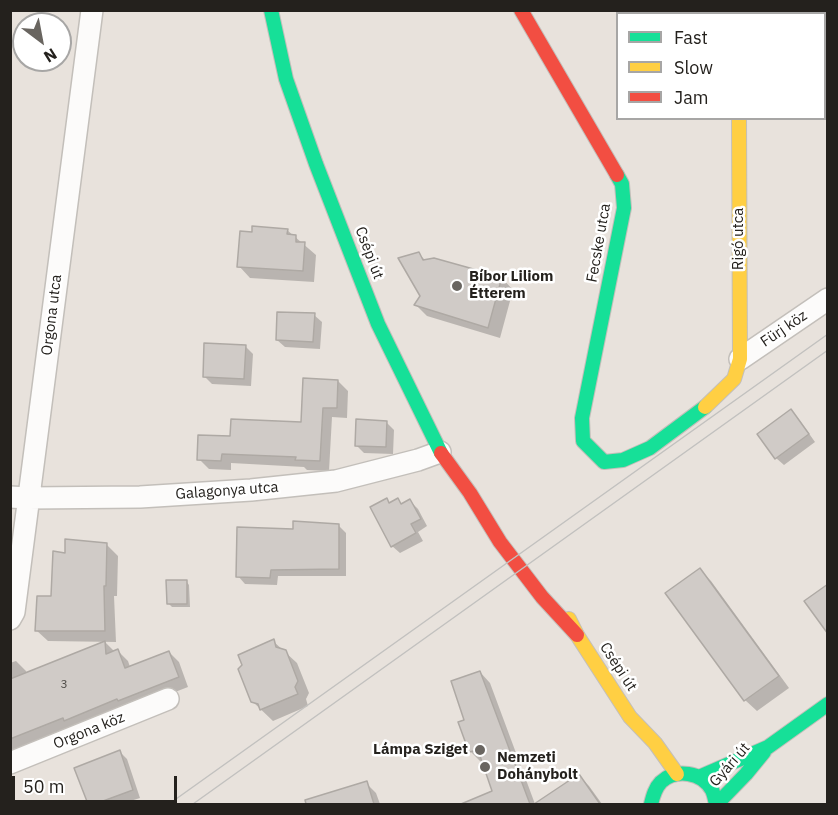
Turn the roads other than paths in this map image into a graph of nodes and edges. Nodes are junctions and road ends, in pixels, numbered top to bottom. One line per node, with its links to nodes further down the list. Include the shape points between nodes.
1 (92, 10): 9 (street, Orgona utca)
2 (271, 10): 7 (street, Csépi út, via 286,79 320,175 378,324)
3 (521, 10): 6 (street, Fecske utca, via 622,184 624,208 582,417 583,441 604,462 623,460 650,448 734,380)
4 (739, 120): 6 (street, Rigó utca)
5 (828, 299): 6 (street, Fürj köz)
6 (740, 358)
7 (440, 452): 8 (street, Csépi út); 9 (street, Galagonya utca, via 336,481 140,497)
8 (470, 493): 10 (street, Csépi út); 13 (street, Csépi út, via 500,542)
9 (19, 497): 12 (street, Orgona utca, via 14,612)
10 (508, 527)
11 (548, 582): 13 (street, Csépi út)
12 (10, 619)
13 (577, 635): 16 (street, Csépi út)
14 (168, 699): 19 (street, Orgona köz)
15 (828, 704): 18 (street, Gyári út)
16 (630, 717): 17 (street, Csépi út); 21 (street, Csépi út)
17 (639, 743)
18 (768, 747): 22 (street, Gyári út); 25 (street, Gyári út)
19 (10, 763)
20 (650, 773): 23 (street)
21 (677, 774): 22 (street); 23 (street)
22 (699, 777): 25 (street, via 712,789)
23 (656, 787): 24 (street)
24 (651, 804)
25 (717, 804)

